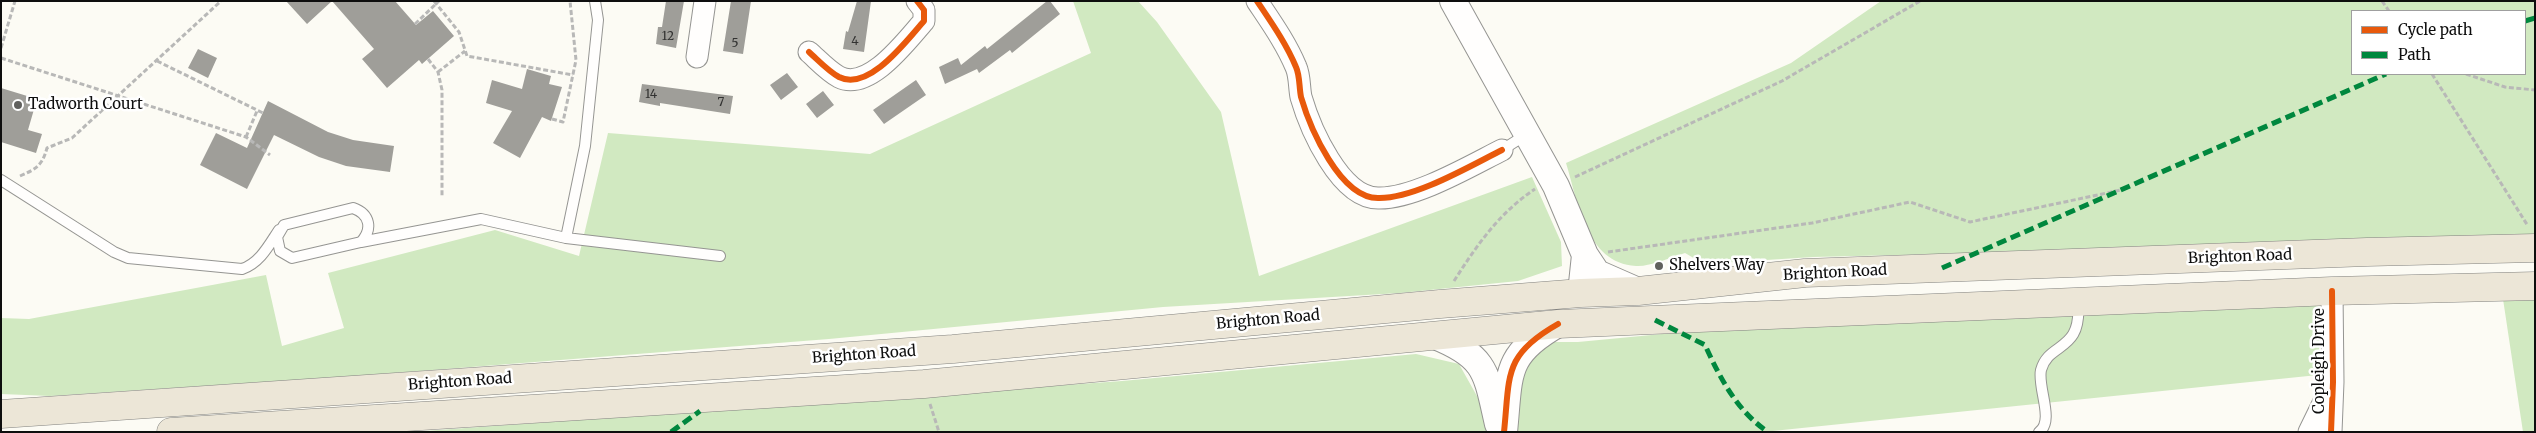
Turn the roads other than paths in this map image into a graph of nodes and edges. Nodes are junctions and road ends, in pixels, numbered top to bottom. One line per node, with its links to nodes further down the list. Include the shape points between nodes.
1 (595, 1): 12 (lane, via 598,20 585,146)
2 (705, 1): 7 (street)
3 (917, 1): 6 (street, via 924,10 924,21 887,62 860,78 838,76)
4 (1257, 1): 9 (street, via 1297,69 1301,96 1326,156 1340,178 1360,192 1377,198 1437,183)
5 (1453, 1): 8 (street)
6 (809, 52)
7 (697, 57)
8 (1528, 133): 9 (lane); 16 (street, via 1554,182)
9 (1502, 150)
10 (5, 182): 11 (lane, via 114,252 145,261 242,269 258,259)
11 (280, 230): 14 (lane, via 277,244 286,256 292,258); 14 (lane, via 284,225 353,208 360,210 369,222 369,230)
12 (566, 238): 14 (lane, via 481,219); 15 (lane)
13 (2532, 239): 18 (highway, Brighton Road, via 2367,252 1805,273)
14 (361, 242)
15 (720, 256)
16 (1585, 256): 18 (street, via 1597,273); 20 (street)
17 (2535, 286): 19 (highway, Brighton Road)
18 (1638, 291): 20 (highway, Brighton Road)
19 (2332, 291): 21 (highway, Brighton Road); 25 (street, Copleigh Drive)
20 (1580, 292): 22 (highway, via 1594,307); 26 (highway, Brighton Road, via 953,349)
21 (2078, 301): 22 (highway, Brighton Road); 29 (lane, via 2079,316 2071,340 2043,365 2040,382 2047,420)
22 (1655, 320): 23 (highway, Brighton Road)
23 (1558, 324): 24 (highway, Brighton Road); 28 (street, via 1529,342 1514,360)
24 (1435, 336): 27 (highway, Brighton Road, via 924,384); 28 (street, via 1465,350 1482,367)
25 (2333, 382): 30 (street); 31 (street, Copleigh Drive)
26 (1, 414)
27 (171, 432)
28 (1502, 432)
29 (2040, 432)
30 (2309, 432)
31 (2331, 432)

